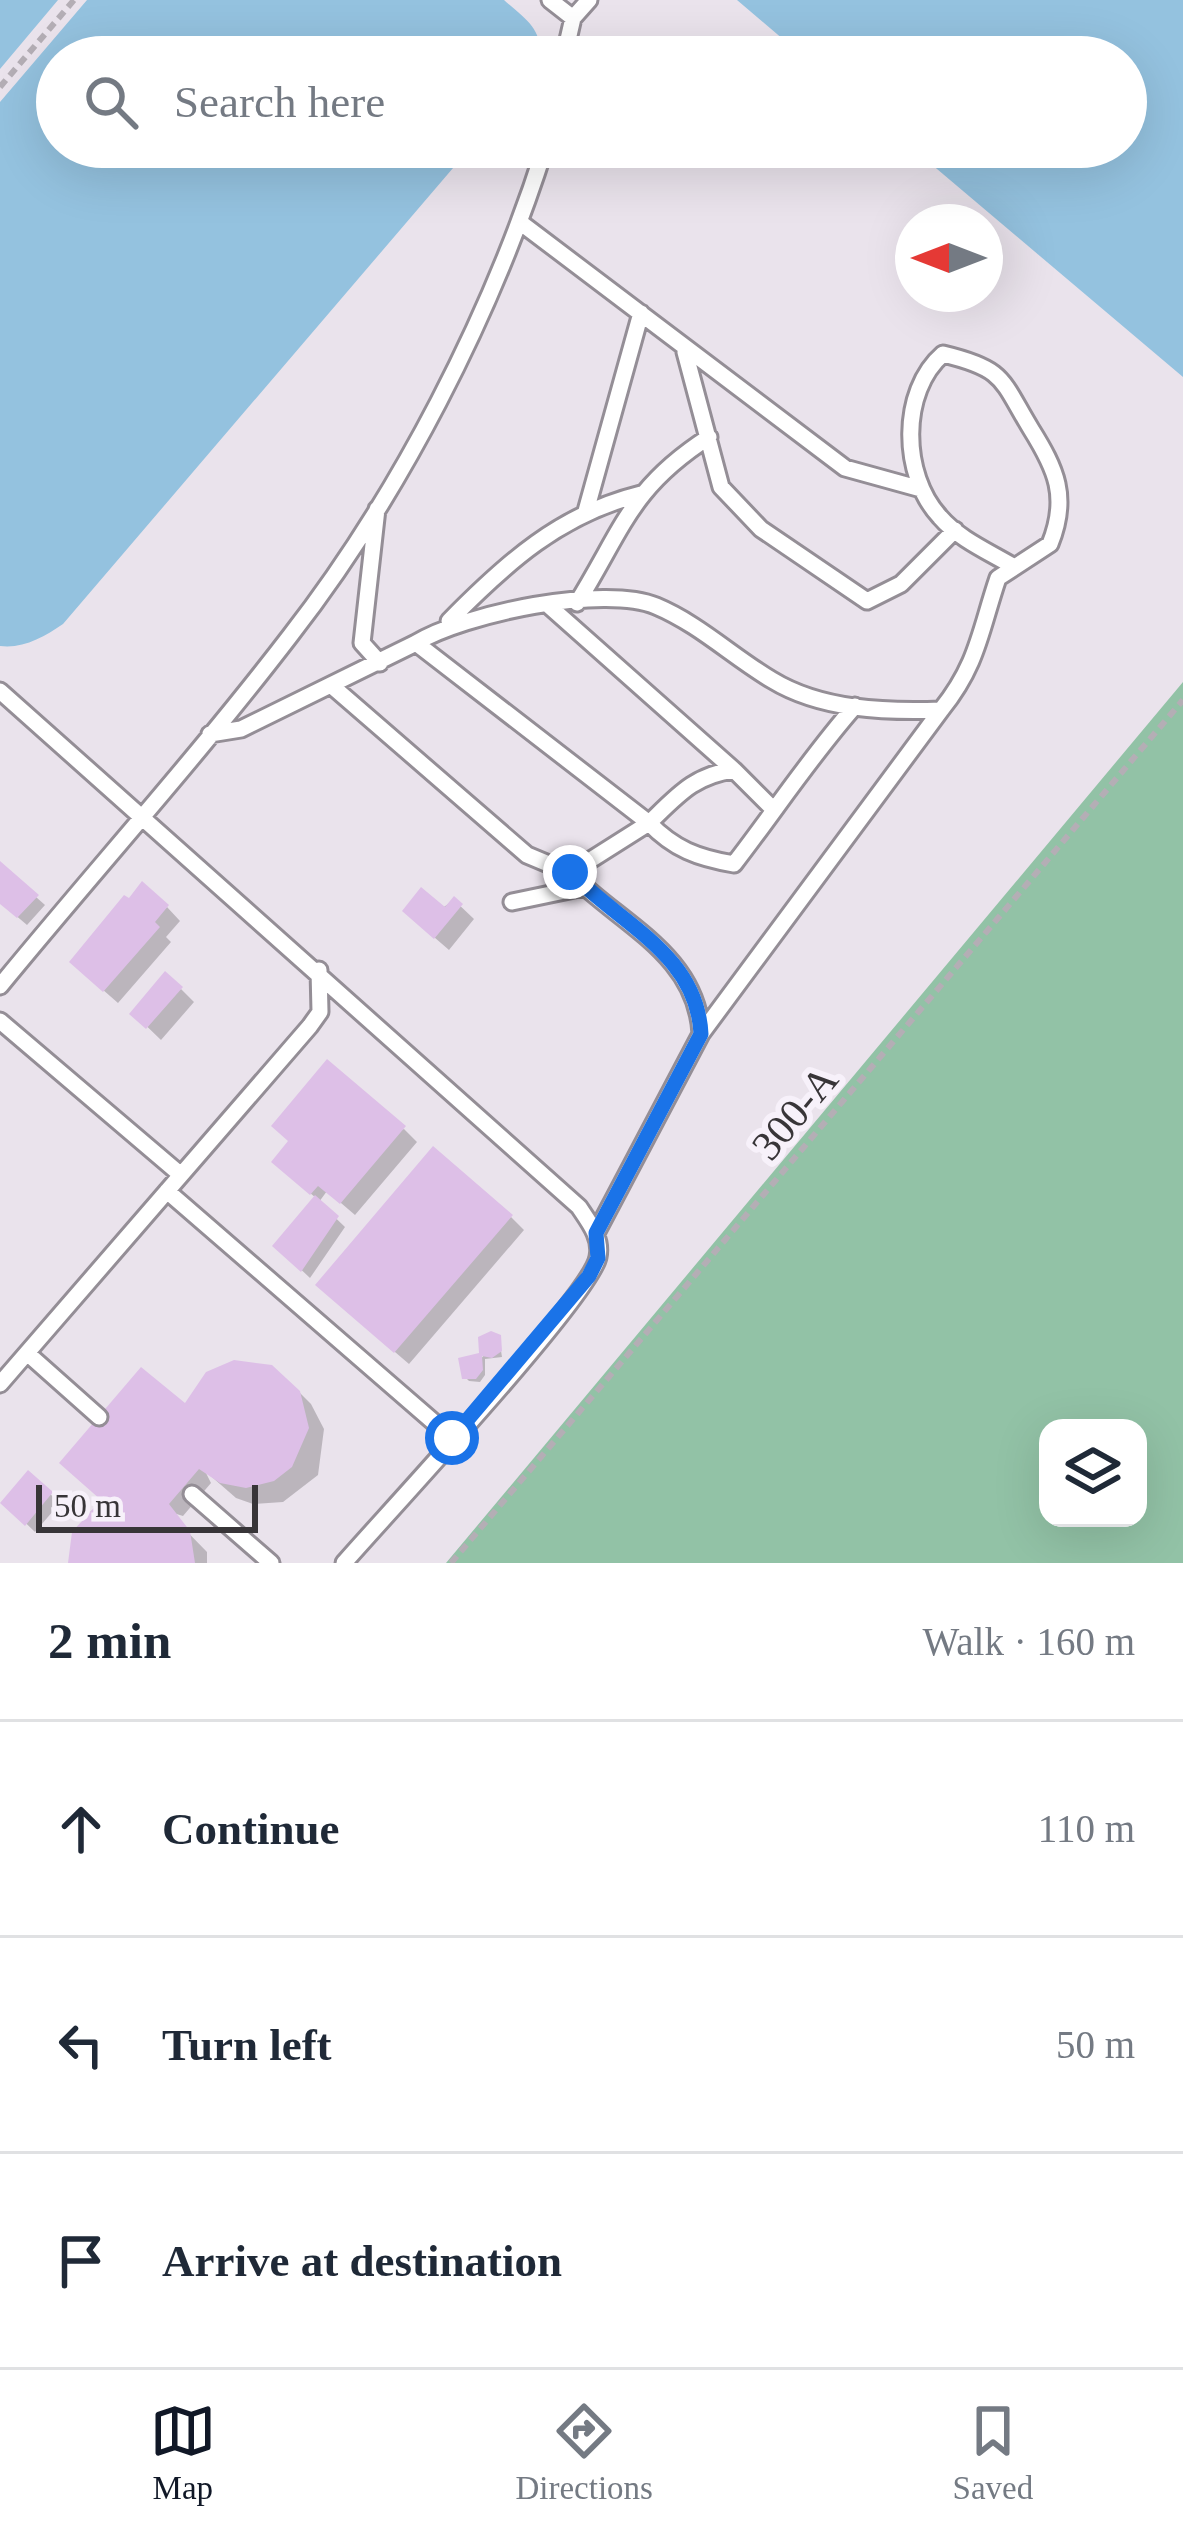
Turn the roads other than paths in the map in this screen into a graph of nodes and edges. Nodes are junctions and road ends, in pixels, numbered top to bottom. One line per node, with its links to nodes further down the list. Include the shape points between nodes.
1 (550, 0): 3 (lane)
2 (589, 0): 3 (lane)
3 (573, 18): 4 (lane)
4 (569, 36)
5 (538, 168): 6 (lane)
6 (521, 223): 7 (lane); 12 (lane)
7 (640, 313): 8 (lane); 13 (lane)
8 (684, 348): 9 (lane); 10 (lane, via 845,468)
9 (709, 437): 11 (lane); 14 (lane, via 721,487 761,530 867,602 901,584)
10 (921, 489): 14 (lane); 15 (lane, via 912,440 913,395 923,371 943,354 987,368 1013,388 1053,459 1060,499 1050,544 1035,559)
11 (640, 494): 13 (lane); 16 (lane)
12 (377, 506): 20 (lane, via 361,617 362,644); 25 (lane, via 293,633)
13 (586, 512): 18 (lane, via 491,578)
14 (955, 530): 15 (lane)
15 (1011, 565): 24 (lane, via 998,578 964,680)
16 (577, 603): 17 (lane); 23 (lane, via 652,604 772,681)
17 (548, 604): 18 (lane); 26 (lane)
18 (442, 627): 19 (lane)
19 (416, 643): 20 (lane); 29 (lane)
20 (380, 663): 21 (lane)
21 (332, 686): 25 (lane, via 241,729); 30 (lane, via 527,855)
22 (0, 691): 28 (lane)
23 (855, 706): 24 (lane); 27 (lane)
24 (941, 710): 36 (lane)
25 (210, 734): 28 (lane)
26 (734, 770): 27 (lane); 29 (lane, via 698,776)
27 (773, 809): 29 (lane, via 734,864 699,858)
28 (142, 814): 33 (lane); 34 (lane)
29 (650, 823): 30 (lane)
30 (570, 872): 31 (lane)
31 (584, 887): 32 (lane); 36 (lane, via 678,968 699,1000)
32 (512, 902)
33 (319, 970): 37 (lane, via 320,1012); 39 (lane, via 579,1207)
34 (0, 986)
35 (0, 1021): 37 (lane)
36 (701, 1034): 39 (lane)
37 (181, 1175): 38 (lane)
38 (167, 1191): 40 (lane); 43 (lane)
39 (596, 1233): 43 (lane, via 589,1276)
40 (27, 1353): 41 (lane); 42 (lane)
41 (0, 1384)
42 (99, 1417)
43 (452, 1438): 46 (lane)
44 (192, 1493): 45 (lane)
45 (271, 1563)
46 (344, 1563)

